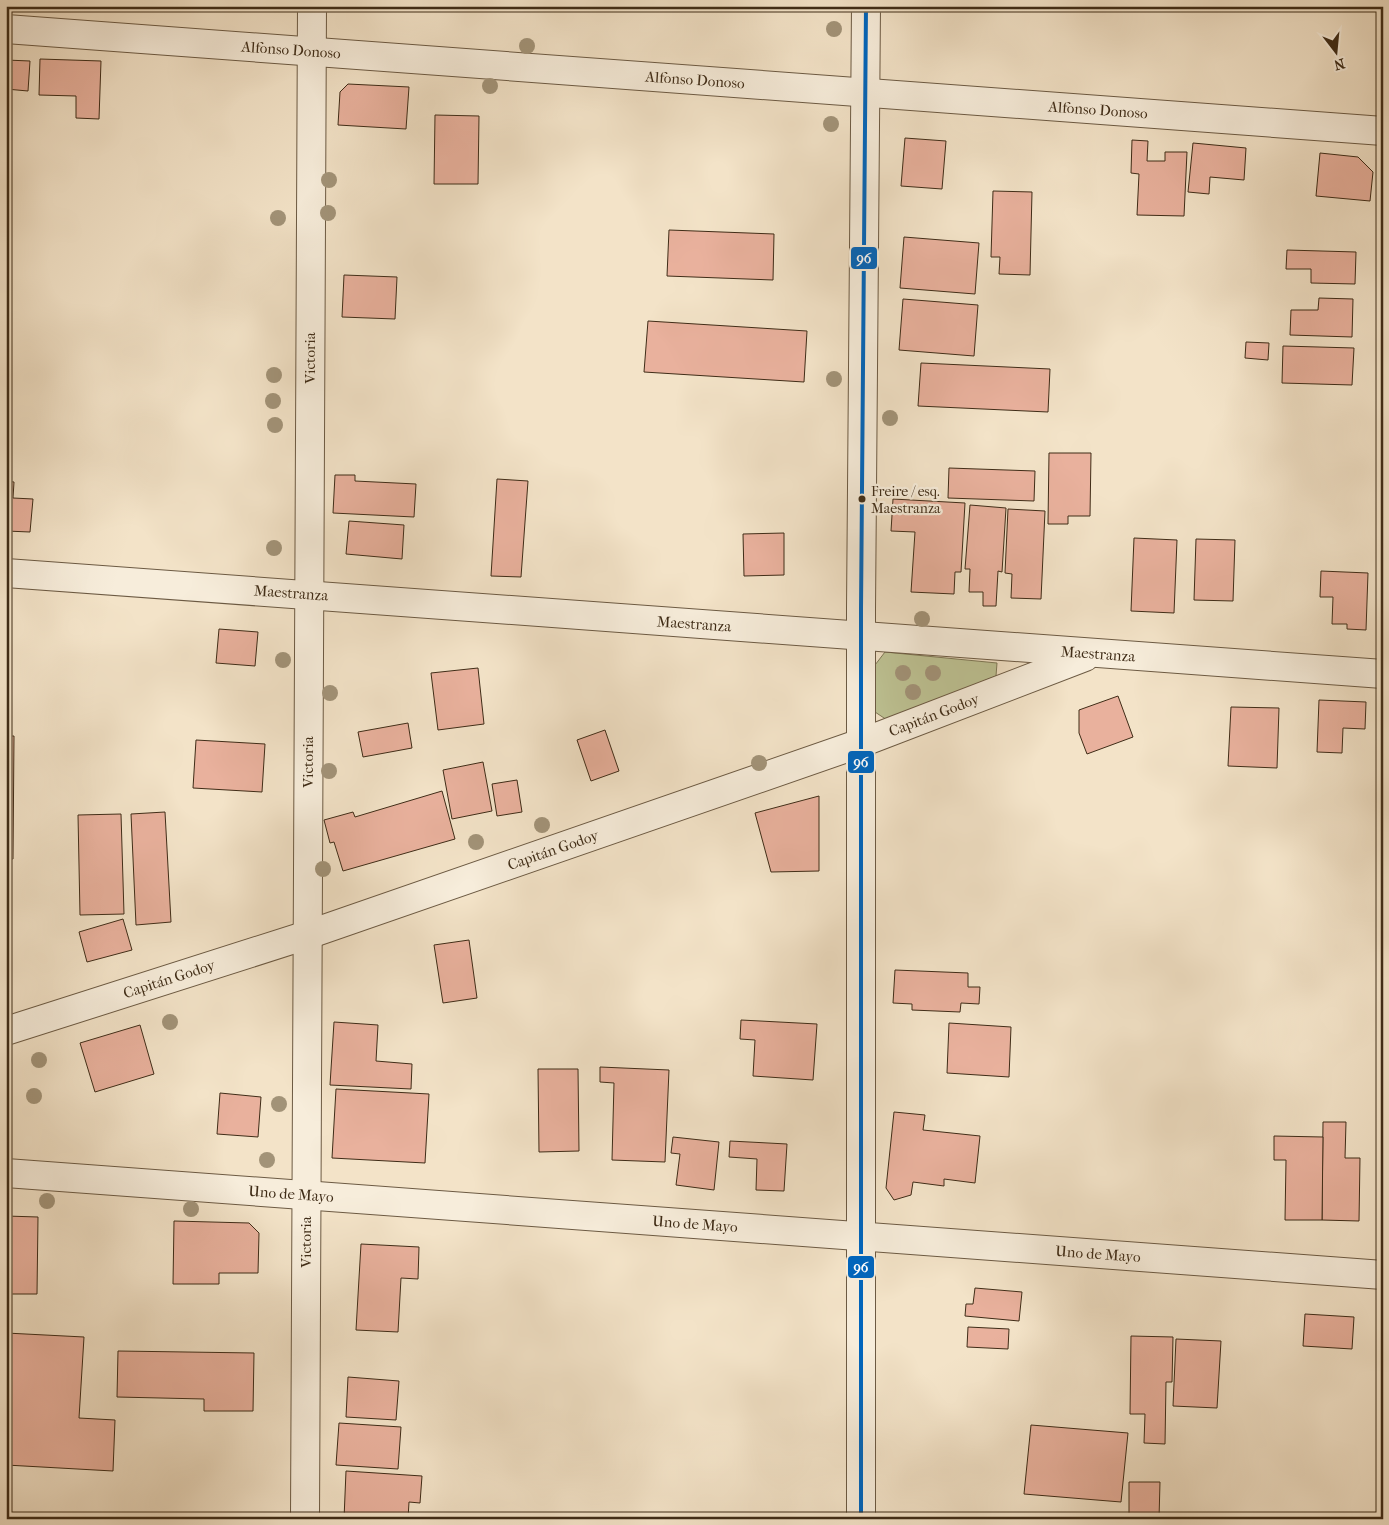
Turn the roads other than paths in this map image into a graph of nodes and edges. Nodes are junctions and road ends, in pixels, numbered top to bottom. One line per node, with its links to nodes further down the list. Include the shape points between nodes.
1 (312, 6): 4 (street, Victoria)
2 (866, 6): 5 (street)
3 (6, 29): 4 (street, Alfonso Donoso)
4 (312, 51): 5 (street, Alfonso Donoso); 8 (street, Victoria)
5 (866, 92): 6 (street, Alfonso Donoso); 9 (street)
6 (1383, 131)
7 (6, 573): 8 (street, Maestranza)
8 (309, 595): 9 (street, Maestranza); 13 (street, Victoria)
9 (861, 636): 10 (street, Maestranza); 12 (street)
10 (1093, 654): 11 (street, Maestranza); 12 (street, Capitán Godoy)
11 (1383, 674)
12 (861, 743): 13 (street, Capitán Godoy); 17 (street)
13 (307, 935): 14 (street, Capitán Godoy); 16 (street, Victoria)
14 (6, 1031)
15 (6, 1173): 16 (street, Uno de Mayo)
16 (306, 1196): 17 (street, Uno de Mayo); 19 (street, Victoria)
17 (861, 1236): 18 (street, Uno de Mayo); 20 (street)
18 (1383, 1275)
19 (305, 1519)
20 (861, 1519)

